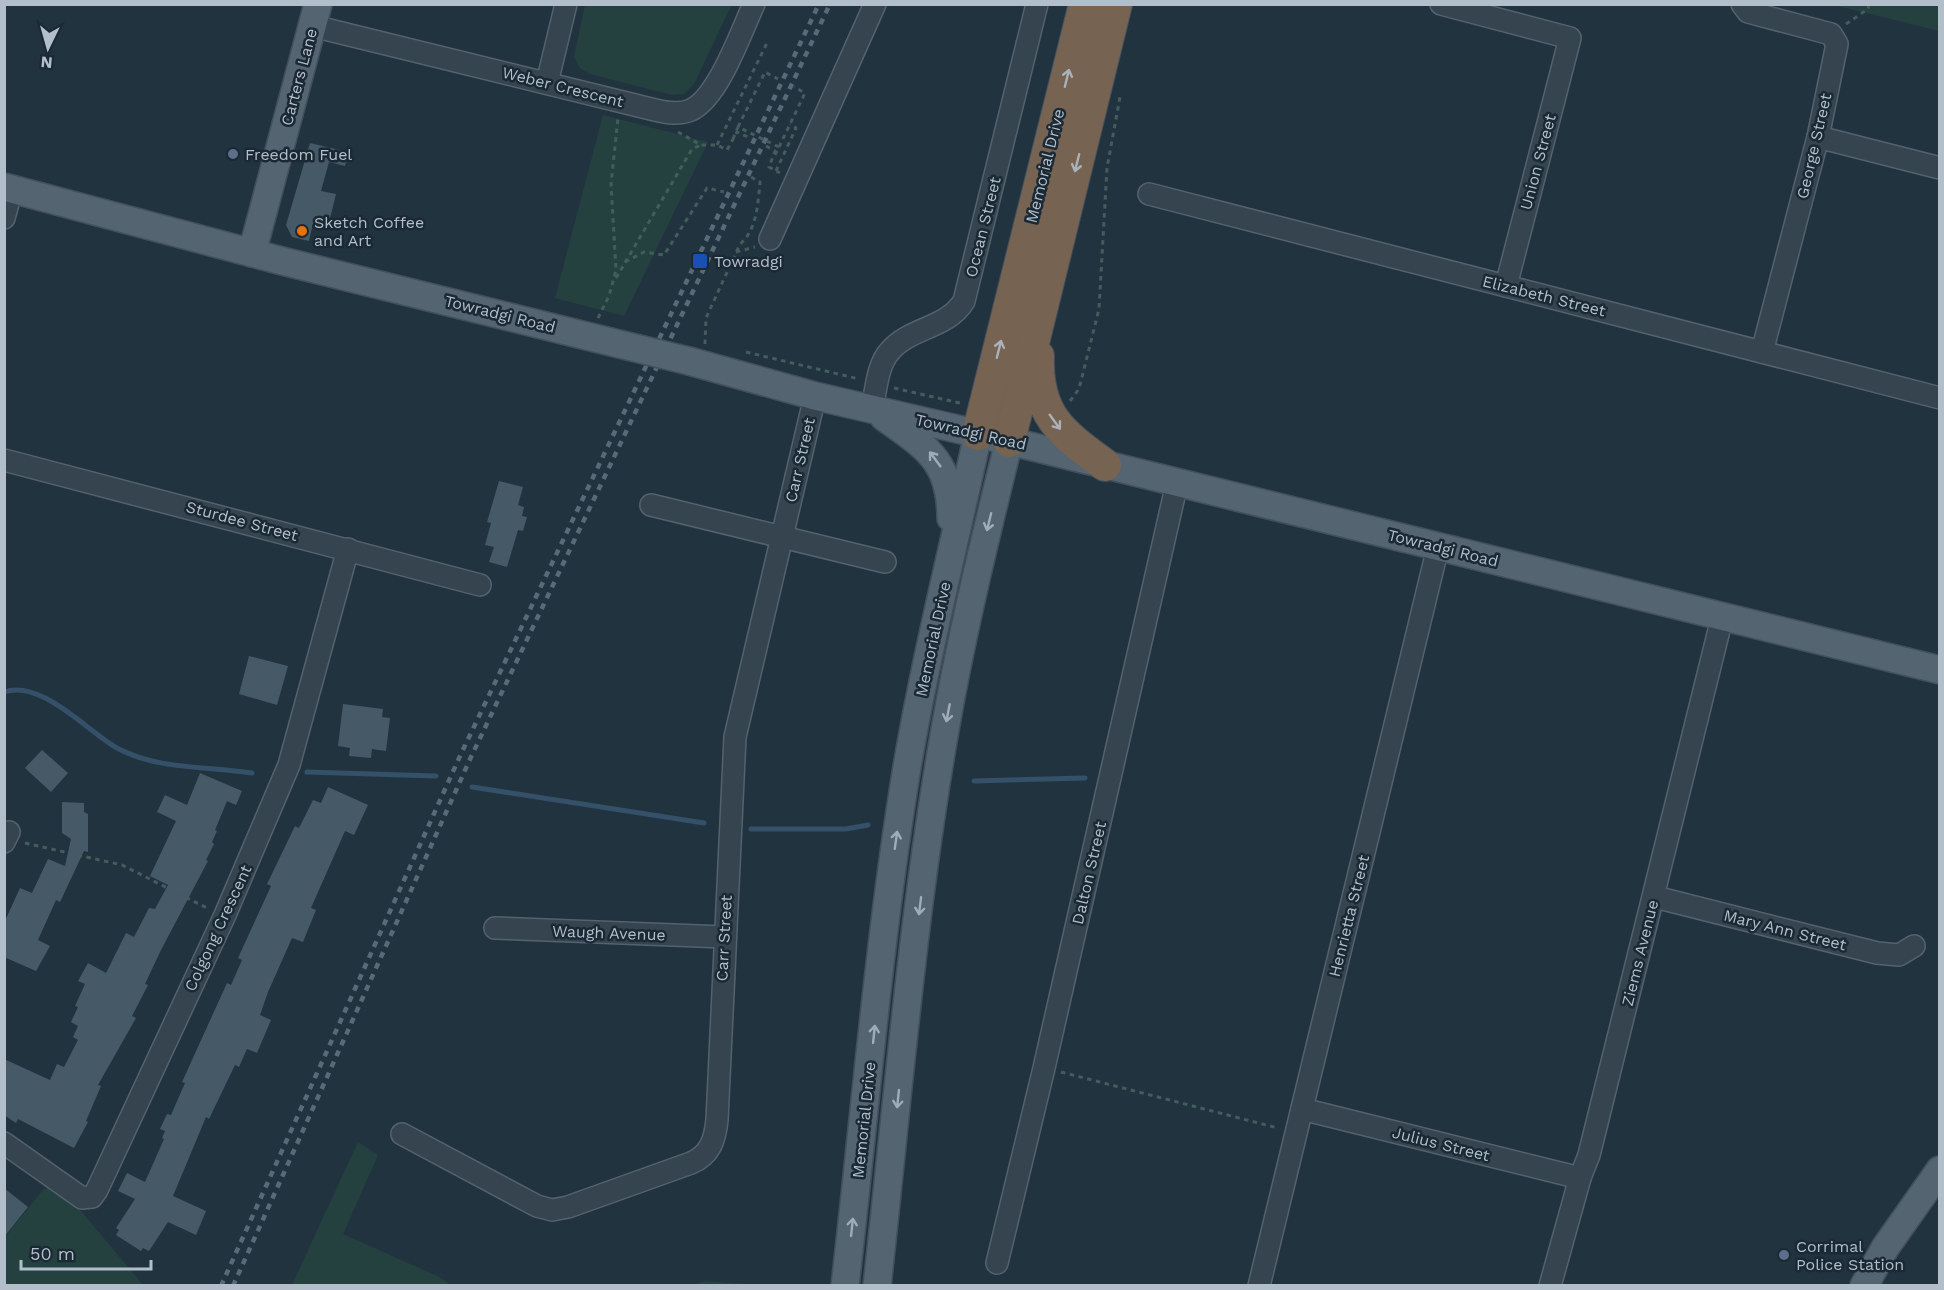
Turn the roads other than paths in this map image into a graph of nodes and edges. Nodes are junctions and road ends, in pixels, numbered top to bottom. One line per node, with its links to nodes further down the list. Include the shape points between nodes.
1 (566, 4): 11 (street)
2 (754, 4): 11 (street, Weber Crescent, via 712,92 698,107 679,114 667,113)
3 (875, 4): 17 (street)
4 (1037, 4): 23 (street, Ocean Street, via 964,302 946,320 890,351)
5 (1085, 4): 25 (highway, Memorial Drive, one-way to 5)
6 (1116, 4): 20 (highway, Memorial Drive, one-way to 20)
7 (1441, 4): 9 (street)
8 (1741, 5): 12 (street, George Street, via 1748,12 1831,34 1837,44)
9 (1467, 8): 19 (street, Union Street, via 1570,38)
10 (316, 15): 11 (street, Weber Crescent); 18 (main road, Carters Lane)
11 (547, 82)
12 (1818, 137): 13 (street); 21 (street, George Street)
13 (1940, 168)
14 (8, 188): 16 (street); 18 (main road, Towradgi Road)
15 (1149, 194): 19 (street, Elizabeth Street)
16 (4, 218)
17 (770, 239)
18 (252, 253): 22 (main road, Towradgi Road, bridge, via 612,333 697,356)
19 (1506, 286): 21 (street, Elizabeth Street)
20 (1042, 304): 26 (highway, Memorial Drive); 28 (highway, one-way to 28, via 1038,368 1043,401 1064,434)
21 (1762, 352): 24 (street, Elizabeth Street)
22 (815, 396): 23 (main road, Towradgi Road); 31 (street, Carr Street)
23 (875, 397): 25 (main road, Towradgi Road); 35 (main road, one-way to 23, via 951,500 945,474 933,454)
24 (1940, 398)
25 (978, 434): 26 (main road, Towradgi Road); 35 (main road, Memorial Drive)
26 (1009, 441): 28 (main road, Towradgi Road); 50 (main road, Memorial Drive, one-way to 50, via 970,602 943,746 920,902)
27 (4, 460): 33 (street, Sturdee Street)
28 (1105, 465): 29 (main road, Towradgi Road)
29 (1177, 483): 32 (main road, Towradgi Road); 48 (street, Dalton Street)
30 (651, 505): 31 (street)
31 (782, 537): 34 (street); 41 (street, Carr Street, via 735,737)
32 (1438, 547): 37 (main road, Towradgi Road); 43 (street, Henrietta Street)
33 (348, 549): 36 (street, Sturdee Street); 45 (street, Colgong Crescent, via 289,765 225,915 92,1197 82,1198)
34 (885, 562)
35 (946, 576): 49 (main road, Memorial Drive, one-way to 35, via 897,837 915,724)
36 (480, 585)
37 (1722, 618): 38 (main road, Towradgi Road); 39 (street, Ziems Avenue)
38 (1940, 670)
39 (1654, 897): 42 (street, Mary Ann Street, via 1877,953 1899,955); 47 (street, Ziems Avenue)
40 (495, 928): 41 (street, Waugh Avenue)
41 (724, 937): 44 (street, Carr Street, via 716,1130 711,1146 700,1159 552,1210 537,1206)
42 (1914, 946)
43 (1302, 1109): 47 (street, Julius Street); 51 (street, Henrietta Street)
44 (402, 1134)
45 (4, 1143)
46 (1940, 1170): 53 (main road, via 1885,1248)
47 (1580, 1178): 52 (street, Ziems Avenue)
48 (997, 1263)
49 (845, 1286)
50 (877, 1286)
51 (1259, 1286)
52 (1550, 1286)
53 (1864, 1286)

